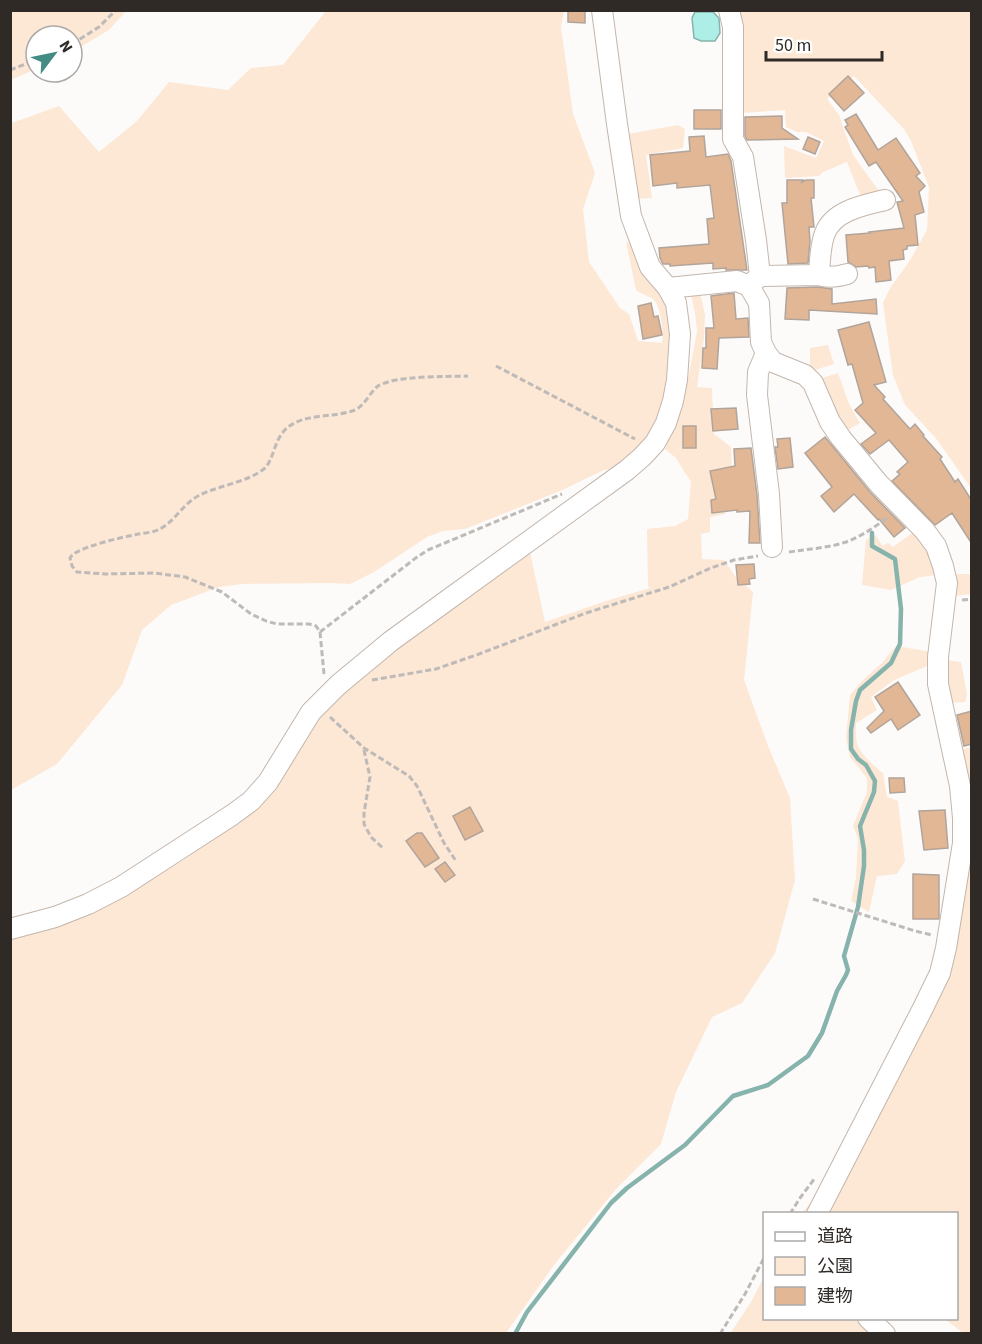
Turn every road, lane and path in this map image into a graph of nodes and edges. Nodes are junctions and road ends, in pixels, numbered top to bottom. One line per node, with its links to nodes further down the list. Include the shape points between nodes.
1 (116, 10): 4 (path)
2 (602, 10): 9 (street, via 631,216 650,267)
3 (729, 10): 8 (street, via 733,27 733,139 743,158 756,240)
4 (84, 37)
5 (885, 200): 7 (street, via 849,210 827,228)
6 (847, 274): 7 (street)
7 (819, 275): 8 (street)
8 (754, 281): 9 (street); 10 (street, via 761,342)
9 (668, 288): 13 (street, via 676,303 680,333 677,380 666,423)
10 (766, 353): 15 (street, via 773,362 805,375 813,383 841,438); 16 (street, via 758,372 757,395)
11 (496, 366): 13 (path)
12 (468, 376): 17 (path, via 397,379 378,386 356,410 302,419 279,437 266,467 197,496 159,530 74,552 70,558 77,572 185,577 222,592 266,621 309,624)
13 (651, 447): 18 (street, via 627,470 391,641)
14 (571, 490): 17 (path, via 428,550)
15 (902, 508): 16 (path, via 846,542); 24 (street, via 936,546 947,583 938,684 963,818 962,852)
16 (774, 552): 18 (path, via 734,560 669,587 586,613 436,669)
17 (320, 632): 18 (path)
18 (327, 696): 19 (path); 23 (street, via 311,712 268,782 241,808 121,887 55,917)
19 (364, 748): 20 (path, via 370,777 364,824); 21 (path, via 409,776)
20 (384, 849)
21 (456, 861)
22 (813, 899): 24 (path)
23 (10, 929)
24 (948, 939): 25 (street, via 940,973)
25 (818, 1212)
26 (763, 1262): 28 (path)
27 (870, 1320): 29 (street)
28 (720, 1334)
29 (885, 1334)

